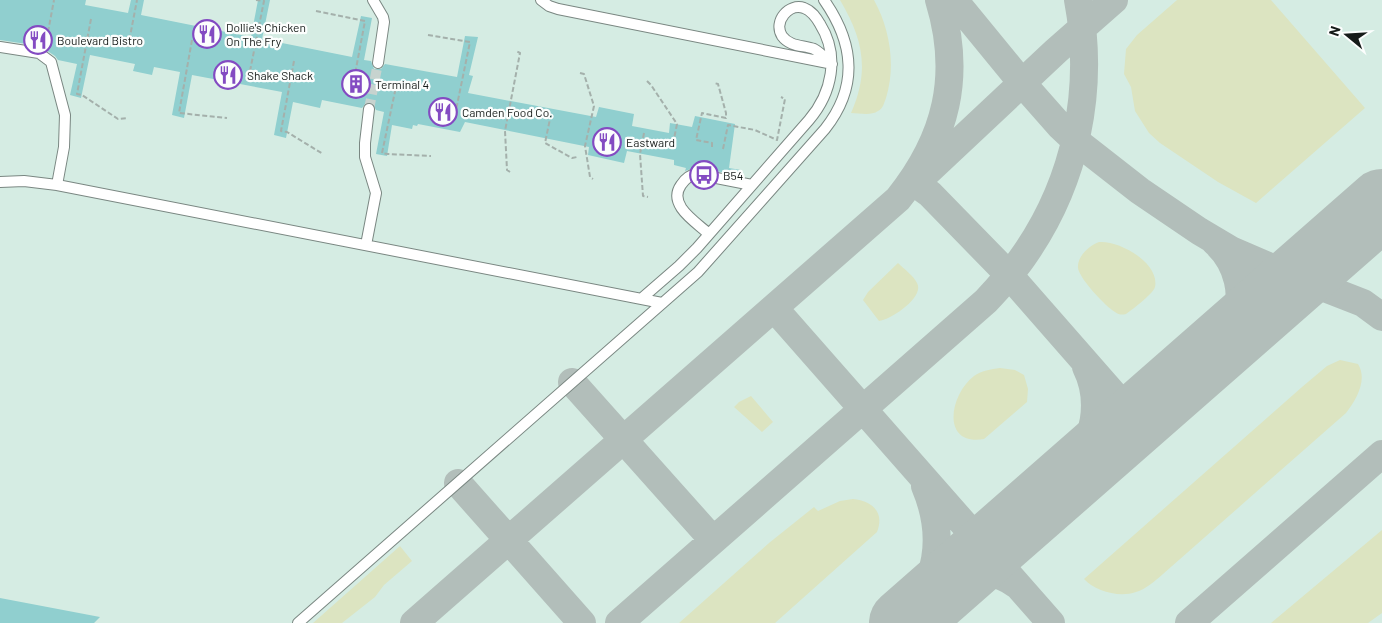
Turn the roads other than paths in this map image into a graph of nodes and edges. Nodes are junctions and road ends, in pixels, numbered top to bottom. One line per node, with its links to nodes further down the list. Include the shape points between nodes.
1 (372, 0): 5 (lane, via 384,22)
2 (541, 0): 6 (lane, via 558,9)
3 (824, 0): 14 (lane, via 841,28 848,52 846,92 835,116 708,262)
4 (0, 46): 9 (lane, via 39,53 51,62 65,115 64,147)
5 (378, 63)
6 (832, 64): 6 (lane, via 828,38 813,13 800,7 786,12 780,25 782,35 793,44 814,49); 10 (lane, via 827,91 819,107)
7 (369, 109): 12 (lane, via 365,157 376,193)
8 (0, 182): 9 (lane)
9 (57, 185): 12 (lane)
10 (752, 185): 11 (lane); 11 (lane, via 696,174 684,180 677,193 678,203)
11 (709, 234): 13 (lane)
12 (366, 245): 13 (lane)
13 (641, 299): 14 (lane)
14 (662, 303): 15 (lane)
15 (298, 623)

